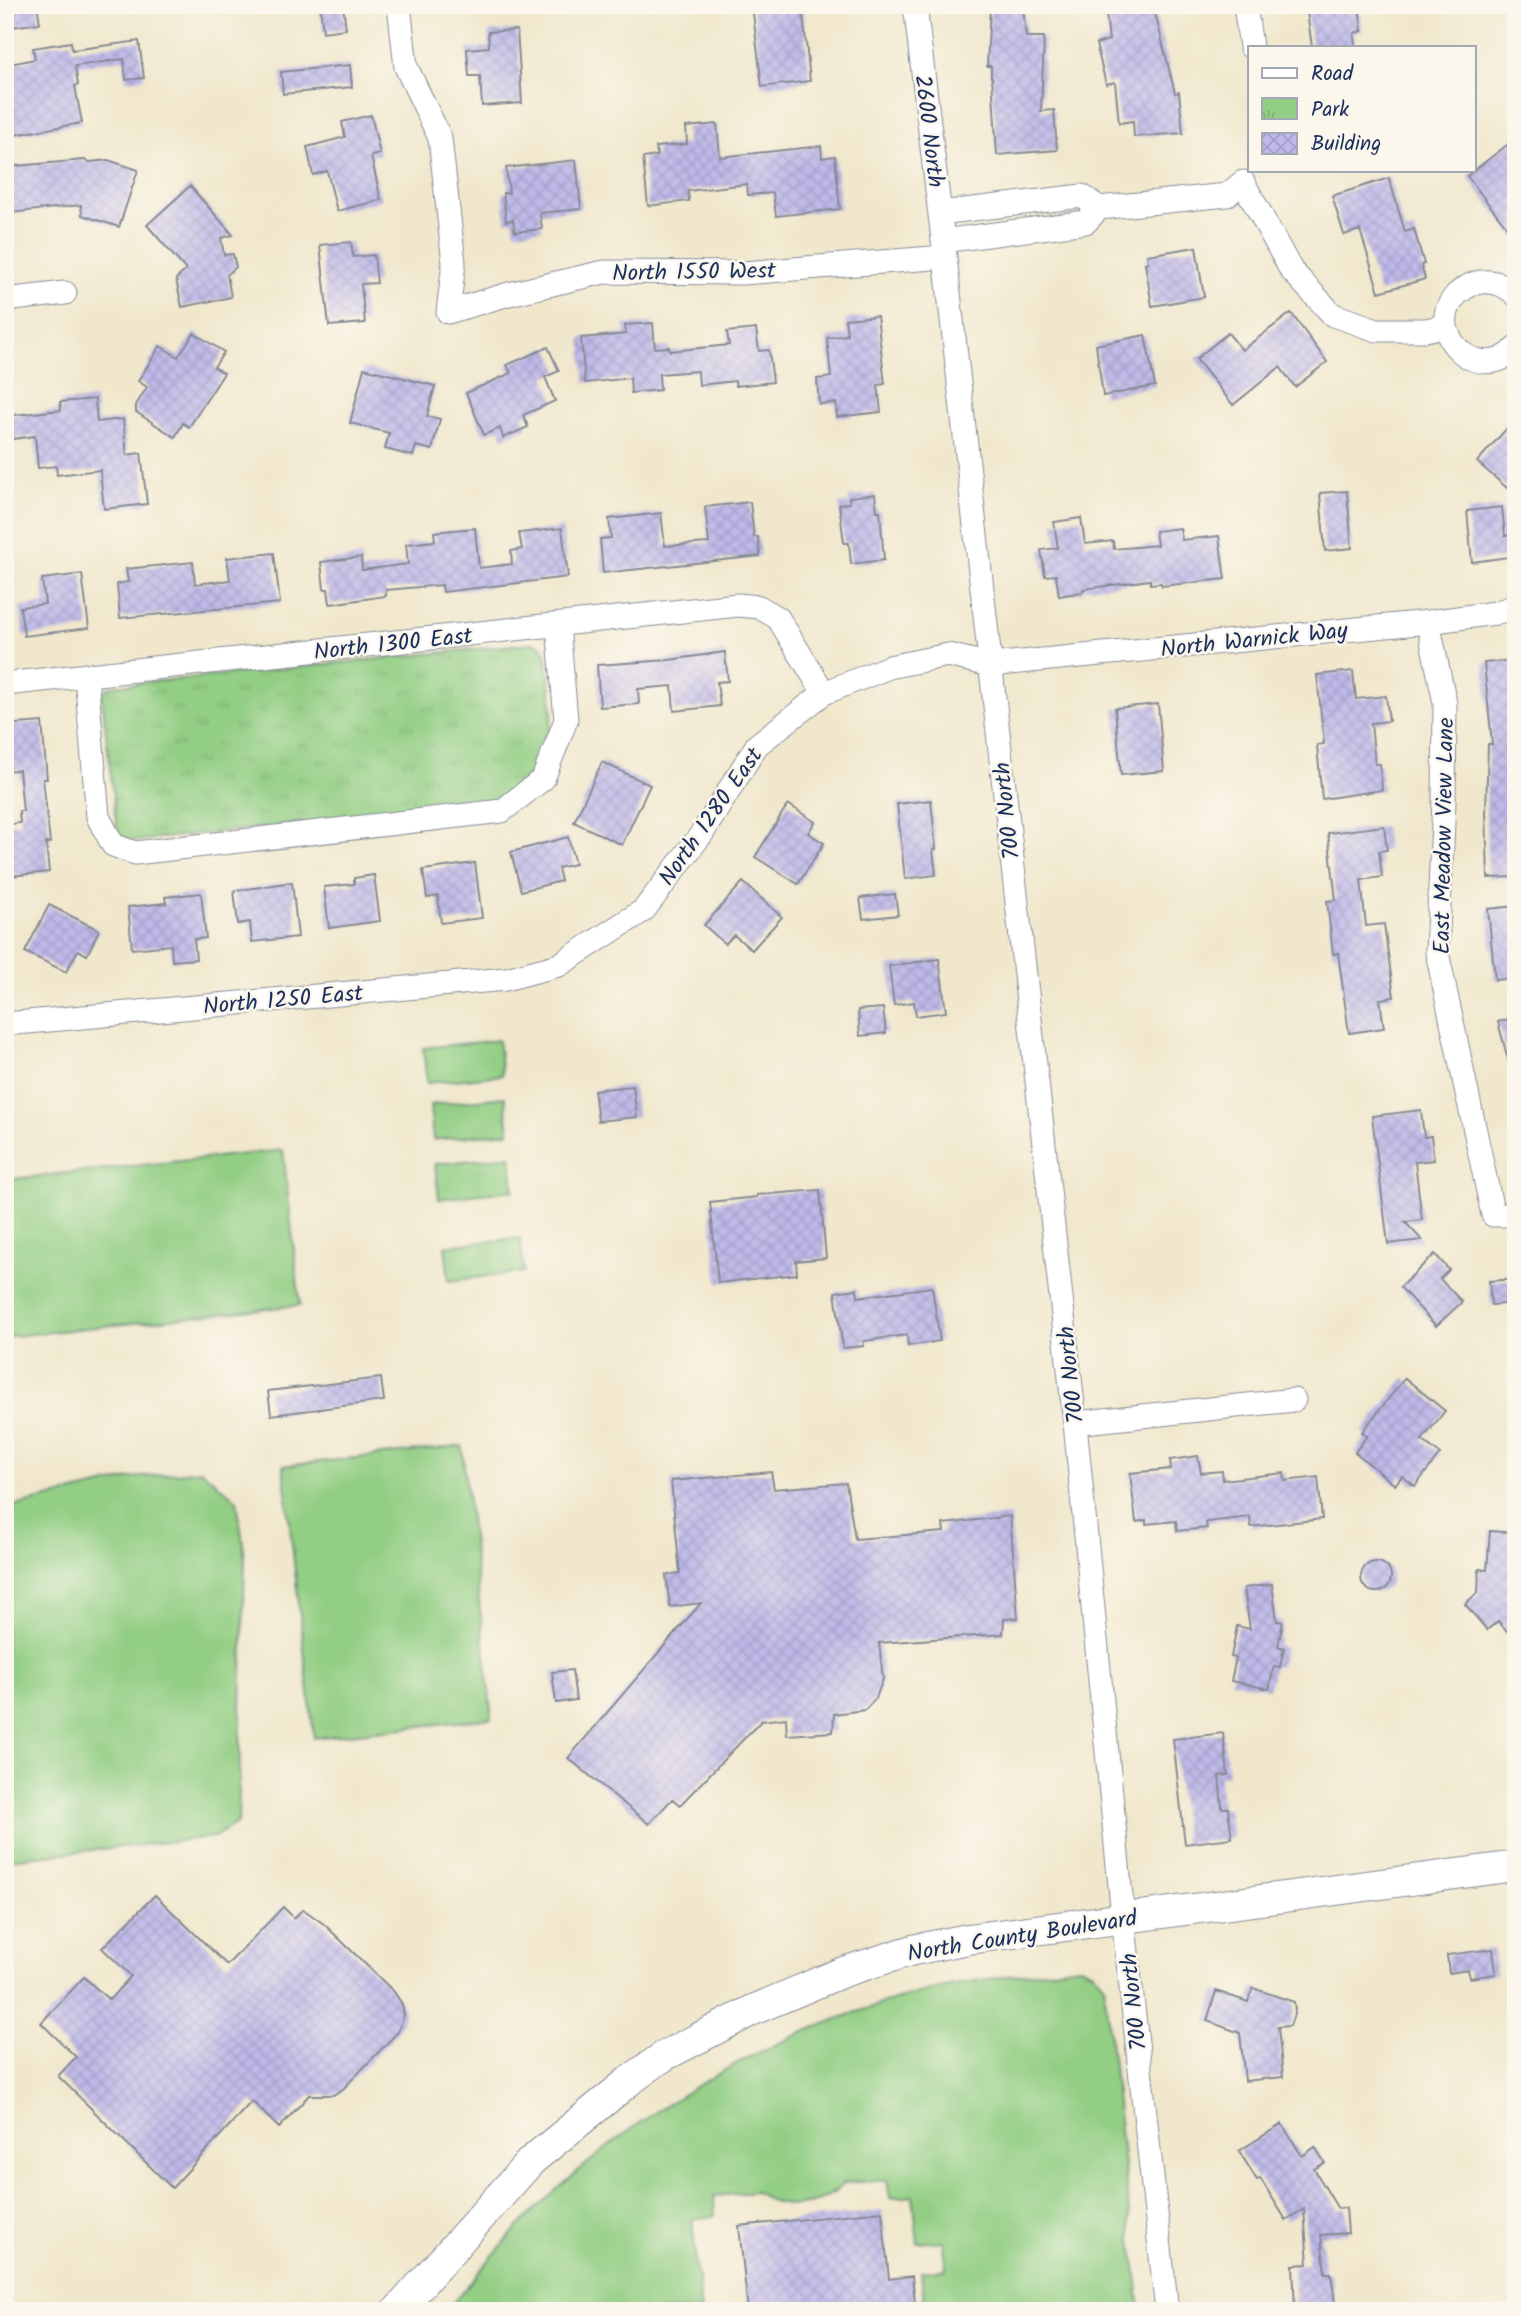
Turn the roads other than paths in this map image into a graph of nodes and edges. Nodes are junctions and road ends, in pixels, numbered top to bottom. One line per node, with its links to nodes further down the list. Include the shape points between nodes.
1 (399, 5): 8 (street, North 1550 West, via 406,67 440,138 454,263 448,312 604,272 743,274)
2 (915, 5): 7 (street, 2600 North)
3 (1245, 5): 4 (street)
4 (1251, 46)
5 (1246, 173): 6 (street, via 1227,195); 12 (street, via 1291,270 1333,314 1377,330)
6 (1100, 208): 7 (street, via 1082,195); 8 (street, North 1550 West, via 1086,222)
7 (940, 213): 8 (street, 2600 North)
8 (944, 249): 14 (street, 2600 North)
9 (65, 293): 11 (street)
10 (1516, 295): 12 (street, via 1502,285 1475,283 1453,299)
11 (5, 300)
12 (1446, 326): 13 (street, via 1456,348 1478,361 1503,359)
13 (1516, 348)
14 (965, 439): 18 (street, 700 North)
15 (1516, 606): 16 (street, North Warnick Way)
16 (1428, 622): 18 (street, North Warnick Way); 24 (street, East Meadow View Lane, via 1445,703 1437,952)
17 (558, 625): 19 (street, North 1300 East); 19 (street, via 566,720 543,779 502,811 135,853 113,845 98,817); 21 (street, North 1300 East, via 738,605 759,607 778,618)
18 (990, 664): 21 (street, North 1280 East, via 948,655 889,667); 26 (street, 700 North)
19 (86, 675): 20 (street, North 1300 East)
20 (5, 684)
21 (824, 692): 22 (street, North 1280 East, via 757,745 703,832 644,910)
22 (559, 965): 23 (street, North 1250 East, via 506,979)
23 (5, 1024)
24 (1504, 1215)
25 (1294, 1400): 26 (street)
26 (1075, 1423): 28 (street, 700 North)
27 (1516, 1866): 28 (main road, North County Boulevard)
28 (1123, 1917): 29 (main road, North County Boulevard, via 914,1950 843,1972 753,2010 664,2056 531,2161); 30 (street, 700 North)
29 (397, 2311)
30 (1167, 2311)

